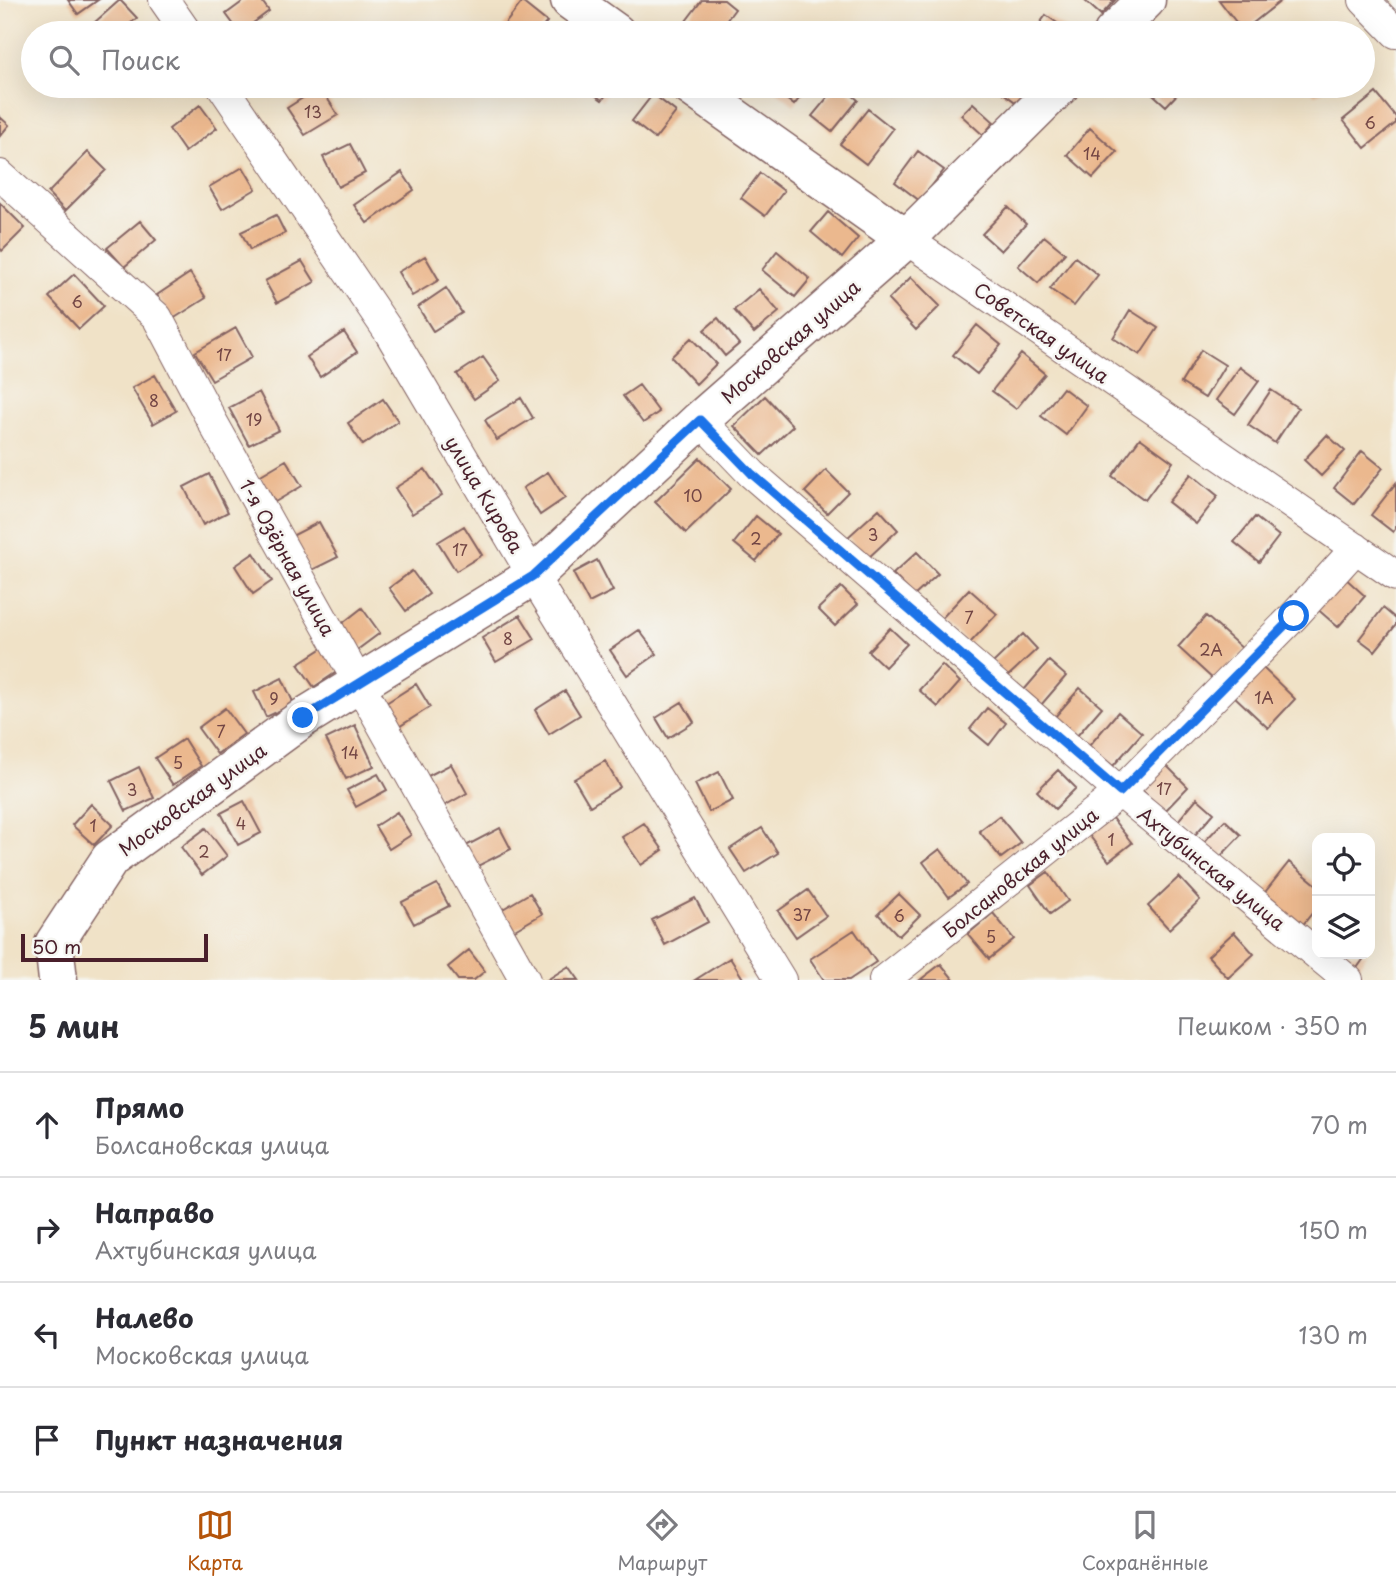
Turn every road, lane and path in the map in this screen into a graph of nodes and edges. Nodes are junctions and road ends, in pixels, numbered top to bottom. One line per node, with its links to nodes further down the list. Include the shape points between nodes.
1 (164, 0): 5 (street)
2 (569, 0): 6 (street)
3 (1146, 0): 7 (street)
4 (1363, 0): 8 (street)
5 (179, 21)
6 (599, 21)
7 (1124, 21)
8 (1396, 33)
9 (230, 98): 16 (street, улица Кирова, via 389,332)
10 (707, 98): 13 (street, Советская улица)
11 (1048, 98): 13 (street, Московская улица)
12 (0, 175): 18 (street, 1-я Озёрная улица, via 157,317)
13 (906, 239): 14 (street, Московская улица); 15 (street, Советская улица)
14 (700, 420): 16 (street, Московская улица); 19 (street, Ахтубинская улица, via 752,474)
15 (1356, 548): 17 (street, Советская улица); 19 (street, Болсановская улица)
16 (533, 576): 18 (street, Московская улица); 22 (street, улица Кирова)
17 (1396, 576)
18 (358, 683): 20 (street, Московская улица, via 110,859); 21 (street, 1-я Озёрная улица)
19 (1120, 792): 23 (street, Болсановская улица); 24 (street, Ахтубинская улица)
20 (56, 962)
21 (525, 980)
22 (781, 980)
23 (884, 980)
24 (1348, 980)

